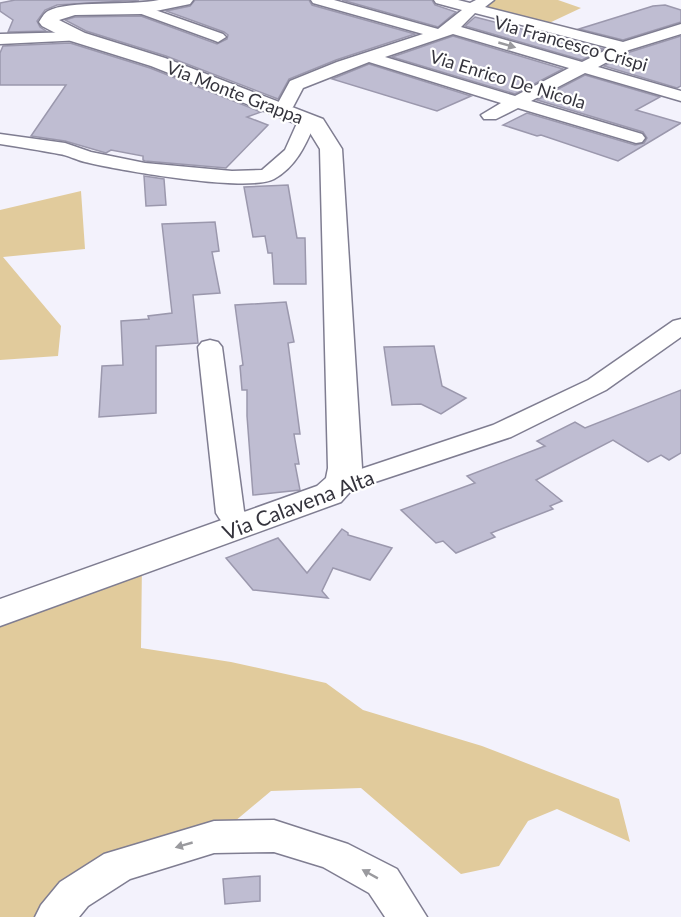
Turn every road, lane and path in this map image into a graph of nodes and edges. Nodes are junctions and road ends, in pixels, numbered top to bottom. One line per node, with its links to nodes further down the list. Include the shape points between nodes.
1 (318, 0): 7 (street, Via Francesco Crispi)
2 (441, 0): 5 (street)
3 (487, 0): 5 (street)
4 (164, 3): 8 (street, Via Monte Grappa, via 75,10 54,15 48,22); 9 (street)
5 (472, 8): 7 (street); 11 (street)
6 (681, 29): 11 (street)
7 (445, 31): 12 (street); 13 (street, Via Francesco Crispi, one-way to 13)
8 (78, 37): 10 (street); 18 (street, Via Monte Grappa, via 158,62)
9 (218, 37)
10 (0, 39)
11 (624, 46): 13 (street)
12 (369, 57): 15 (street, via 296,86); 16 (street, Via Enrico De Nicola)
13 (584, 67): 14 (street, Via Francesco Crispi); 16 (street)
14 (681, 96)
15 (287, 102)
16 (517, 102): 17 (street); 19 (street, Via Enrico De Nicola)
17 (490, 116)
18 (307, 120): 20 (street, via 293,153 267,175 232,177 145,169 65,149); 23 (street, Via Monte Grappa, via 315,124 331,149 345,468)
19 (636, 138)
20 (0, 139)
21 (681, 326): 23 (street, Via Calavena Alta, via 597,385 502,431)
22 (210, 346): 24 (street, via 230,513)
23 (342, 482): 24 (street, Via Calavena Alta, via 329,494)
24 (242, 526): 25 (street, Via Calavena Alta)
25 (0, 613)
26 (55, 917): 27 (street, one-way to 26, via 383,881 334,855 274,836 214,837 118,866 74,894)
27 (407, 917)

